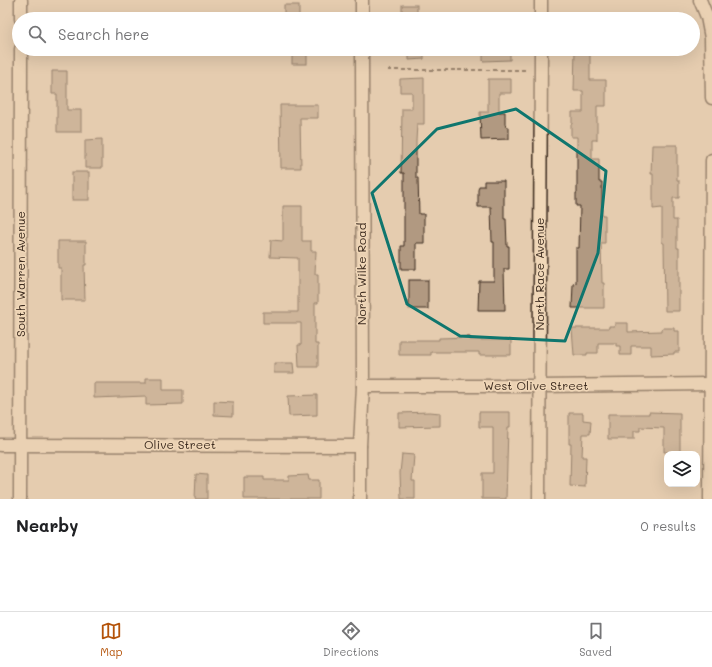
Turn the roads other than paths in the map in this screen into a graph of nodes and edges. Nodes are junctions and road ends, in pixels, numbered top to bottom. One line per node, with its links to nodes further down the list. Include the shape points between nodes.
1 (21, 0): 5 (street)
2 (362, 0): 6 (street)
3 (541, 0): 7 (street)
4 (700, 0): 11 (street, via 711,38)
5 (21, 12)
6 (362, 12)
7 (541, 12)
8 (21, 56): 17 (street, South Warren Avenue)
9 (362, 56): 14 (street, North Wilke Road)
10 (541, 56): 15 (street, North Race Avenue)
11 (712, 98)
12 (712, 160): 13 (street)
13 (710, 384): 15 (street, West Olive Street); 22 (street)
14 (363, 386): 15 (street, West Olive Street); 18 (street, North Wilke Road)
15 (540, 386): 21 (street, North Race Avenue)
16 (0, 445): 17 (street, Olive Street)
17 (20, 445): 18 (street, Olive Street); 19 (street, South Warren Avenue)
18 (360, 446): 20 (street, North Wilke Road)
19 (20, 499)
20 (360, 499)
21 (539, 499)
22 (710, 499)

